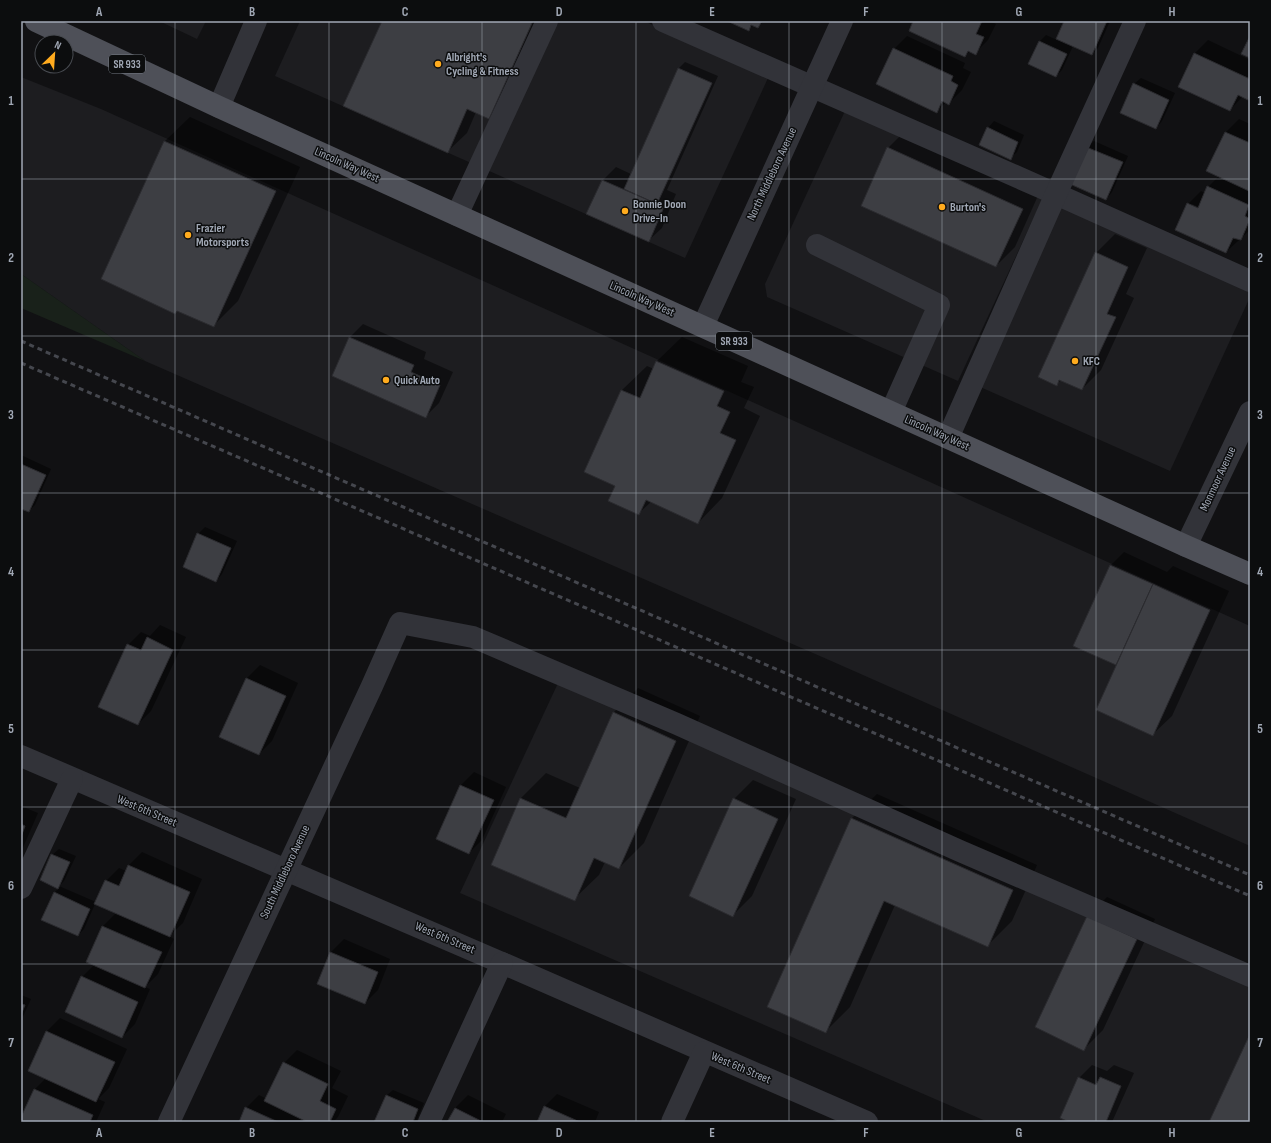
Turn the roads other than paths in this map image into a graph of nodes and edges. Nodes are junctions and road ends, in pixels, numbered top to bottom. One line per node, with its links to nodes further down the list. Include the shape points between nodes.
1 (36, 21): 8 (main road, Lincoln Way West / SR 933)
2 (256, 21): 8 (street)
3 (547, 21): 10 (street)
4 (663, 21): 7 (street)
5 (842, 21): 7 (street, North Middleboro Avenue)
6 (1136, 21): 9 (street)
7 (812, 87): 9 (street); 13 (street, North Middleboro Avenue)
8 (219, 107): 10 (main road, Lincoln Way West / SR 933)
9 (1056, 194): 12 (street); 16 (street)
10 (457, 215): 13 (main road, Lincoln Way West / SR 933)
11 (817, 246): 14 (street, via 939,306)
12 (1250, 281)
13 (702, 326): 14 (main road, Lincoln Way West / SR 933)
14 (891, 412): 16 (main road, Lincoln Way West / SR 933)
15 (1250, 412): 17 (street, Monmoor Avenue)
16 (948, 438): 17 (main road, Lincoln Way West / SR 933)
17 (1186, 546): 18 (main road, Lincoln Way West / SR 933)
18 (1250, 574)
19 (21, 756): 20 (street, West 6th Street)
20 (72, 779): 21 (street, West 6th Street); 22 (street)
21 (286, 870): 23 (street, West 6th Street); 24 (street, South Middleboro Avenue, via 400,623 473,637); 26 (street, South Middleboro Avenue)
22 (21, 888)
23 (502, 963): 25 (street, West 6th Street); 27 (street)
24 (1250, 976)
25 (704, 1052): 28 (street); 29 (street, West 6th Street)
26 (169, 1122)
27 (429, 1122)
28 (672, 1122)
29 (867, 1122)

